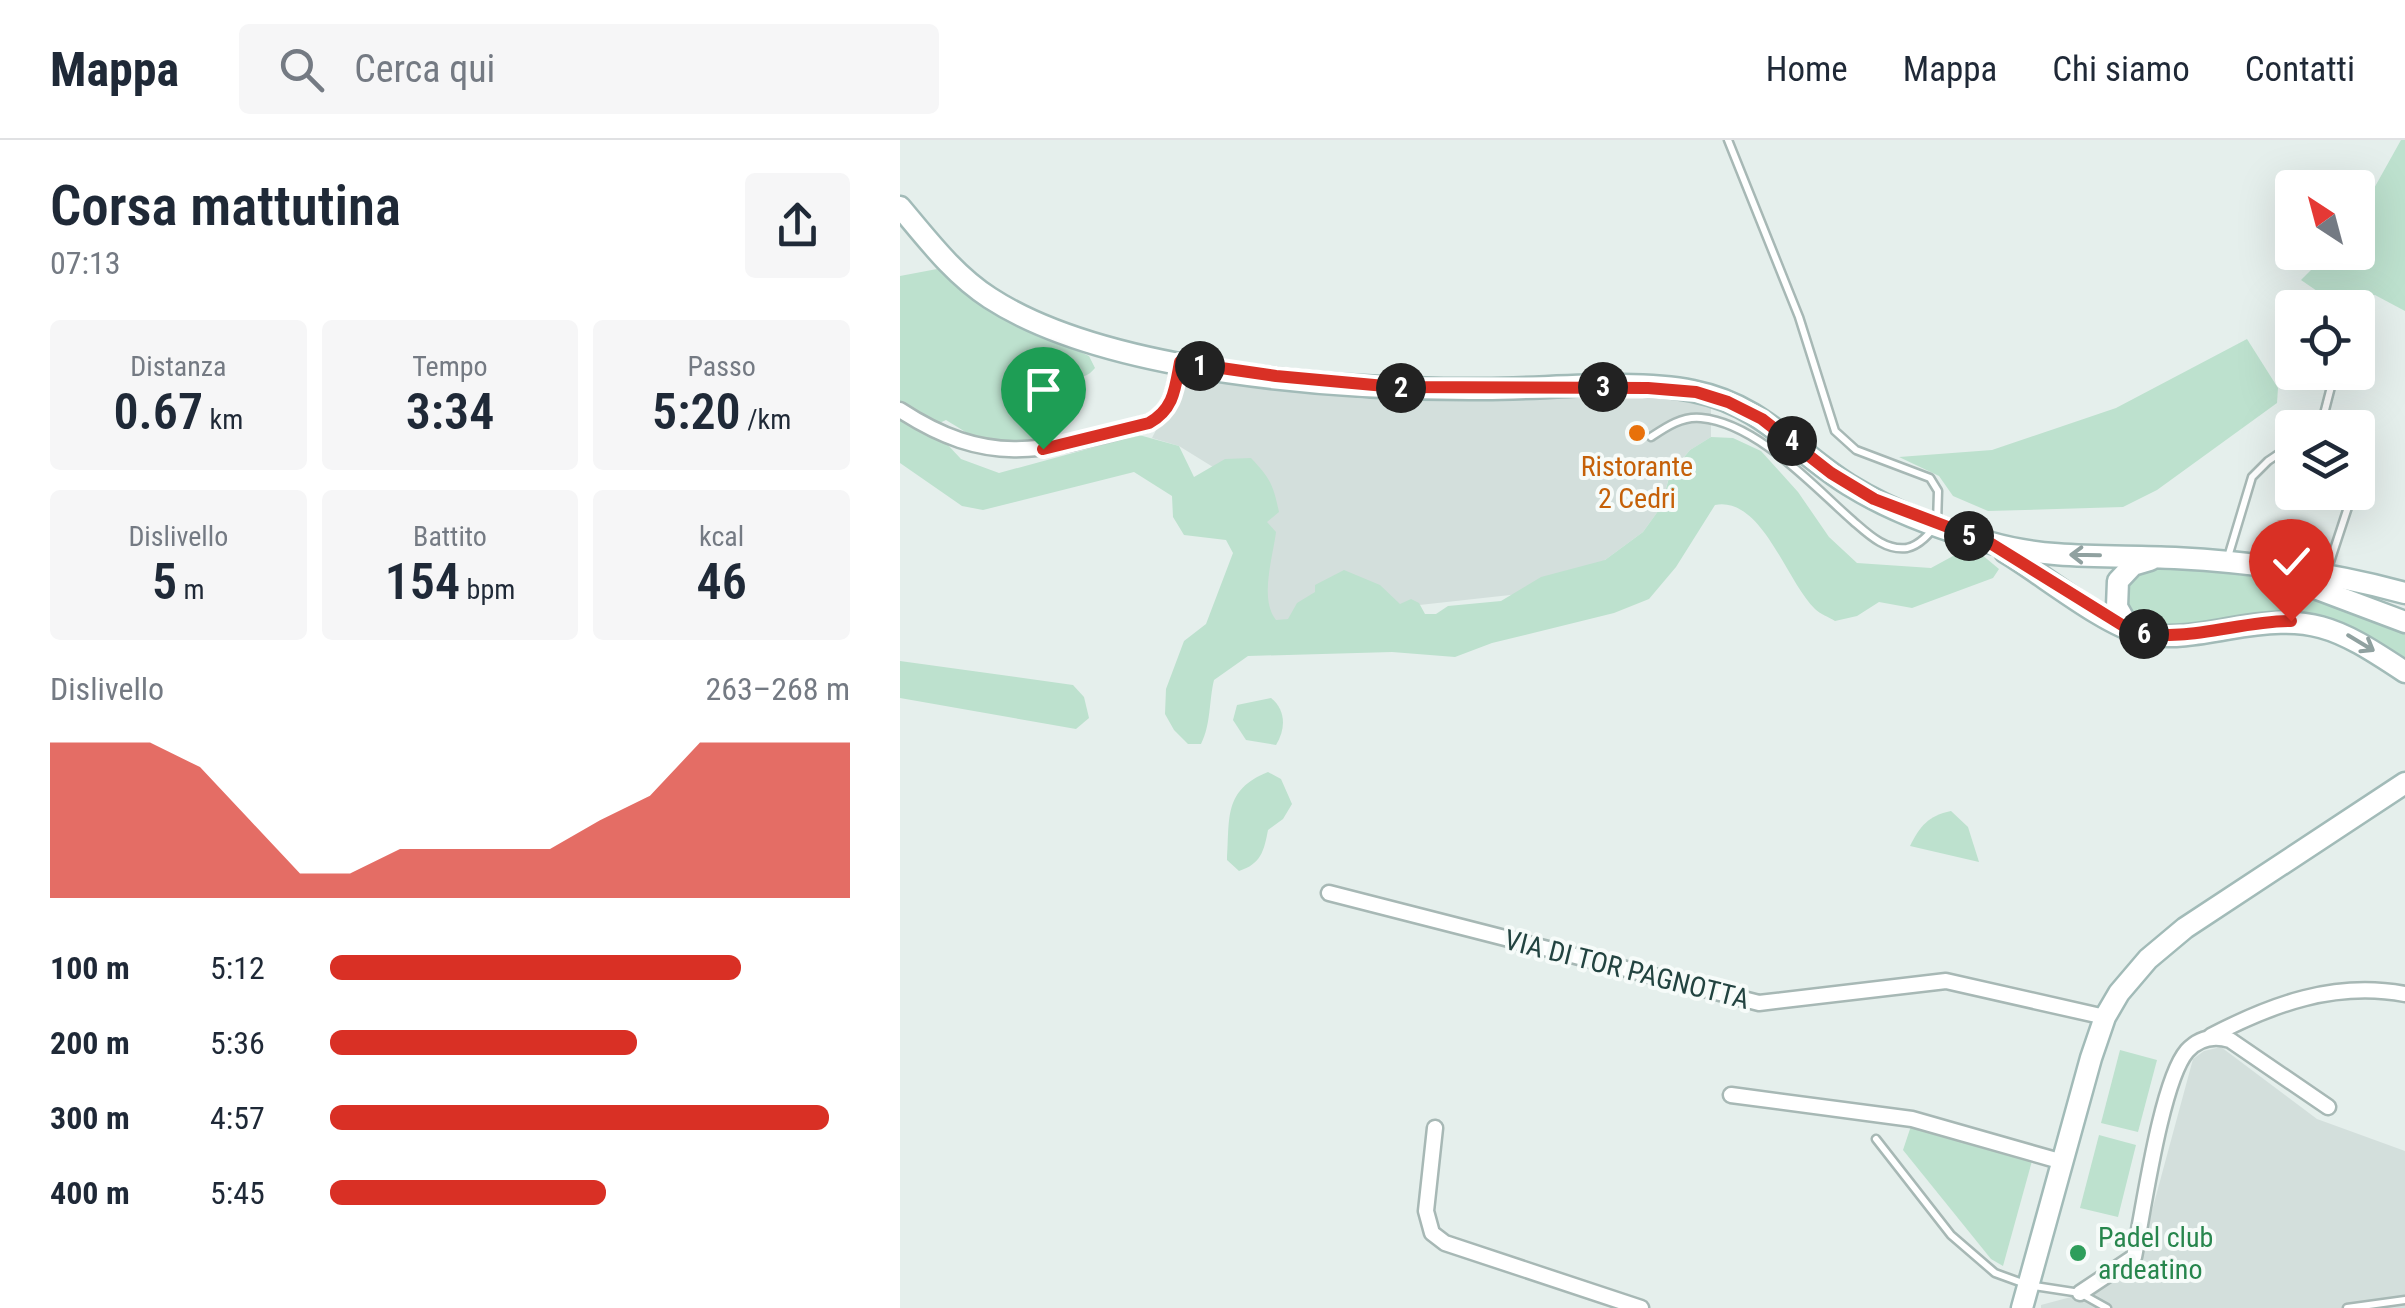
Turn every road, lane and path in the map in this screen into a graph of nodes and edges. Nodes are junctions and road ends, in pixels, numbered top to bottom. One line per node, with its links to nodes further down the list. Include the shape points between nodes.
1 (1728, 140): 8 (lane, via 1799,317 1835,431 1856,450 1930,478 1938,491)
2 (900, 207): 3 (main road, via 962,276 1004,306 1082,339)
3 (1180, 362): 4 (street, via 1164,415 1043,449 1015,452 946,436); 8 (main road, via 1396,387 1696,392 1751,412 1852,486)
4 (900, 410)
5 (1651, 437): 8 (lane, via 1702,418 1742,432 1883,544 1906,548)
6 (2275, 456): 11 (lane, via 2252,477)
7 (2347, 510): 13 (lane)
8 (1937, 524): 9 (main road)
9 (1990, 543): 10 (main road, one-way to 9, via 2048,553); 16 (main road)
10 (2182, 558): 11 (main road); 16 (main road, via 2137,562 2123,573 2116,602)
11 (2227, 563): 12 (main road)
12 (2256, 567): 13 (main road); 15 (main road)
13 (2326, 575): 14 (main road)
14 (2405, 592)
15 (2405, 622)
16 (2130, 630): 17 (main road, one-way to 17, via 2172,636 2304,622 2350,636)
17 (2405, 672)
18 (2405, 769): 19 (main road)
19 (2398, 788): 22 (main road, via 2172,938 2137,970)
20 (1329, 893): 22 (street, VIA DI TOR PAGNOTTA, via 1760,1003 1946,981)
21 (2405, 994): 23 (street, via 2368,989 2298,999)
22 (2106, 1017): 28 (main road)
23 (2206, 1038): 25 (street, via 2230,1040); 30 (street, via 2174,1073 2134,1257)
24 (1731, 1095): 28 (street, via 1912,1119)
25 (2328, 1107)
26 (1436, 1128): 32 (street, via 1426,1211 1432,1232 1446,1244)
27 (1876, 1140): 29 (lane, via 1951,1235 1996,1272)
28 (2063, 1162): 29 (main road)
29 (2028, 1285): 30 (lane); 33 (main road)
30 (2080, 1293): 34 (lane)
31 (2405, 1300): 35 (lane)
32 (1641, 1308)
33 (2022, 1308)
34 (2107, 1308)
35 (2347, 1308)

